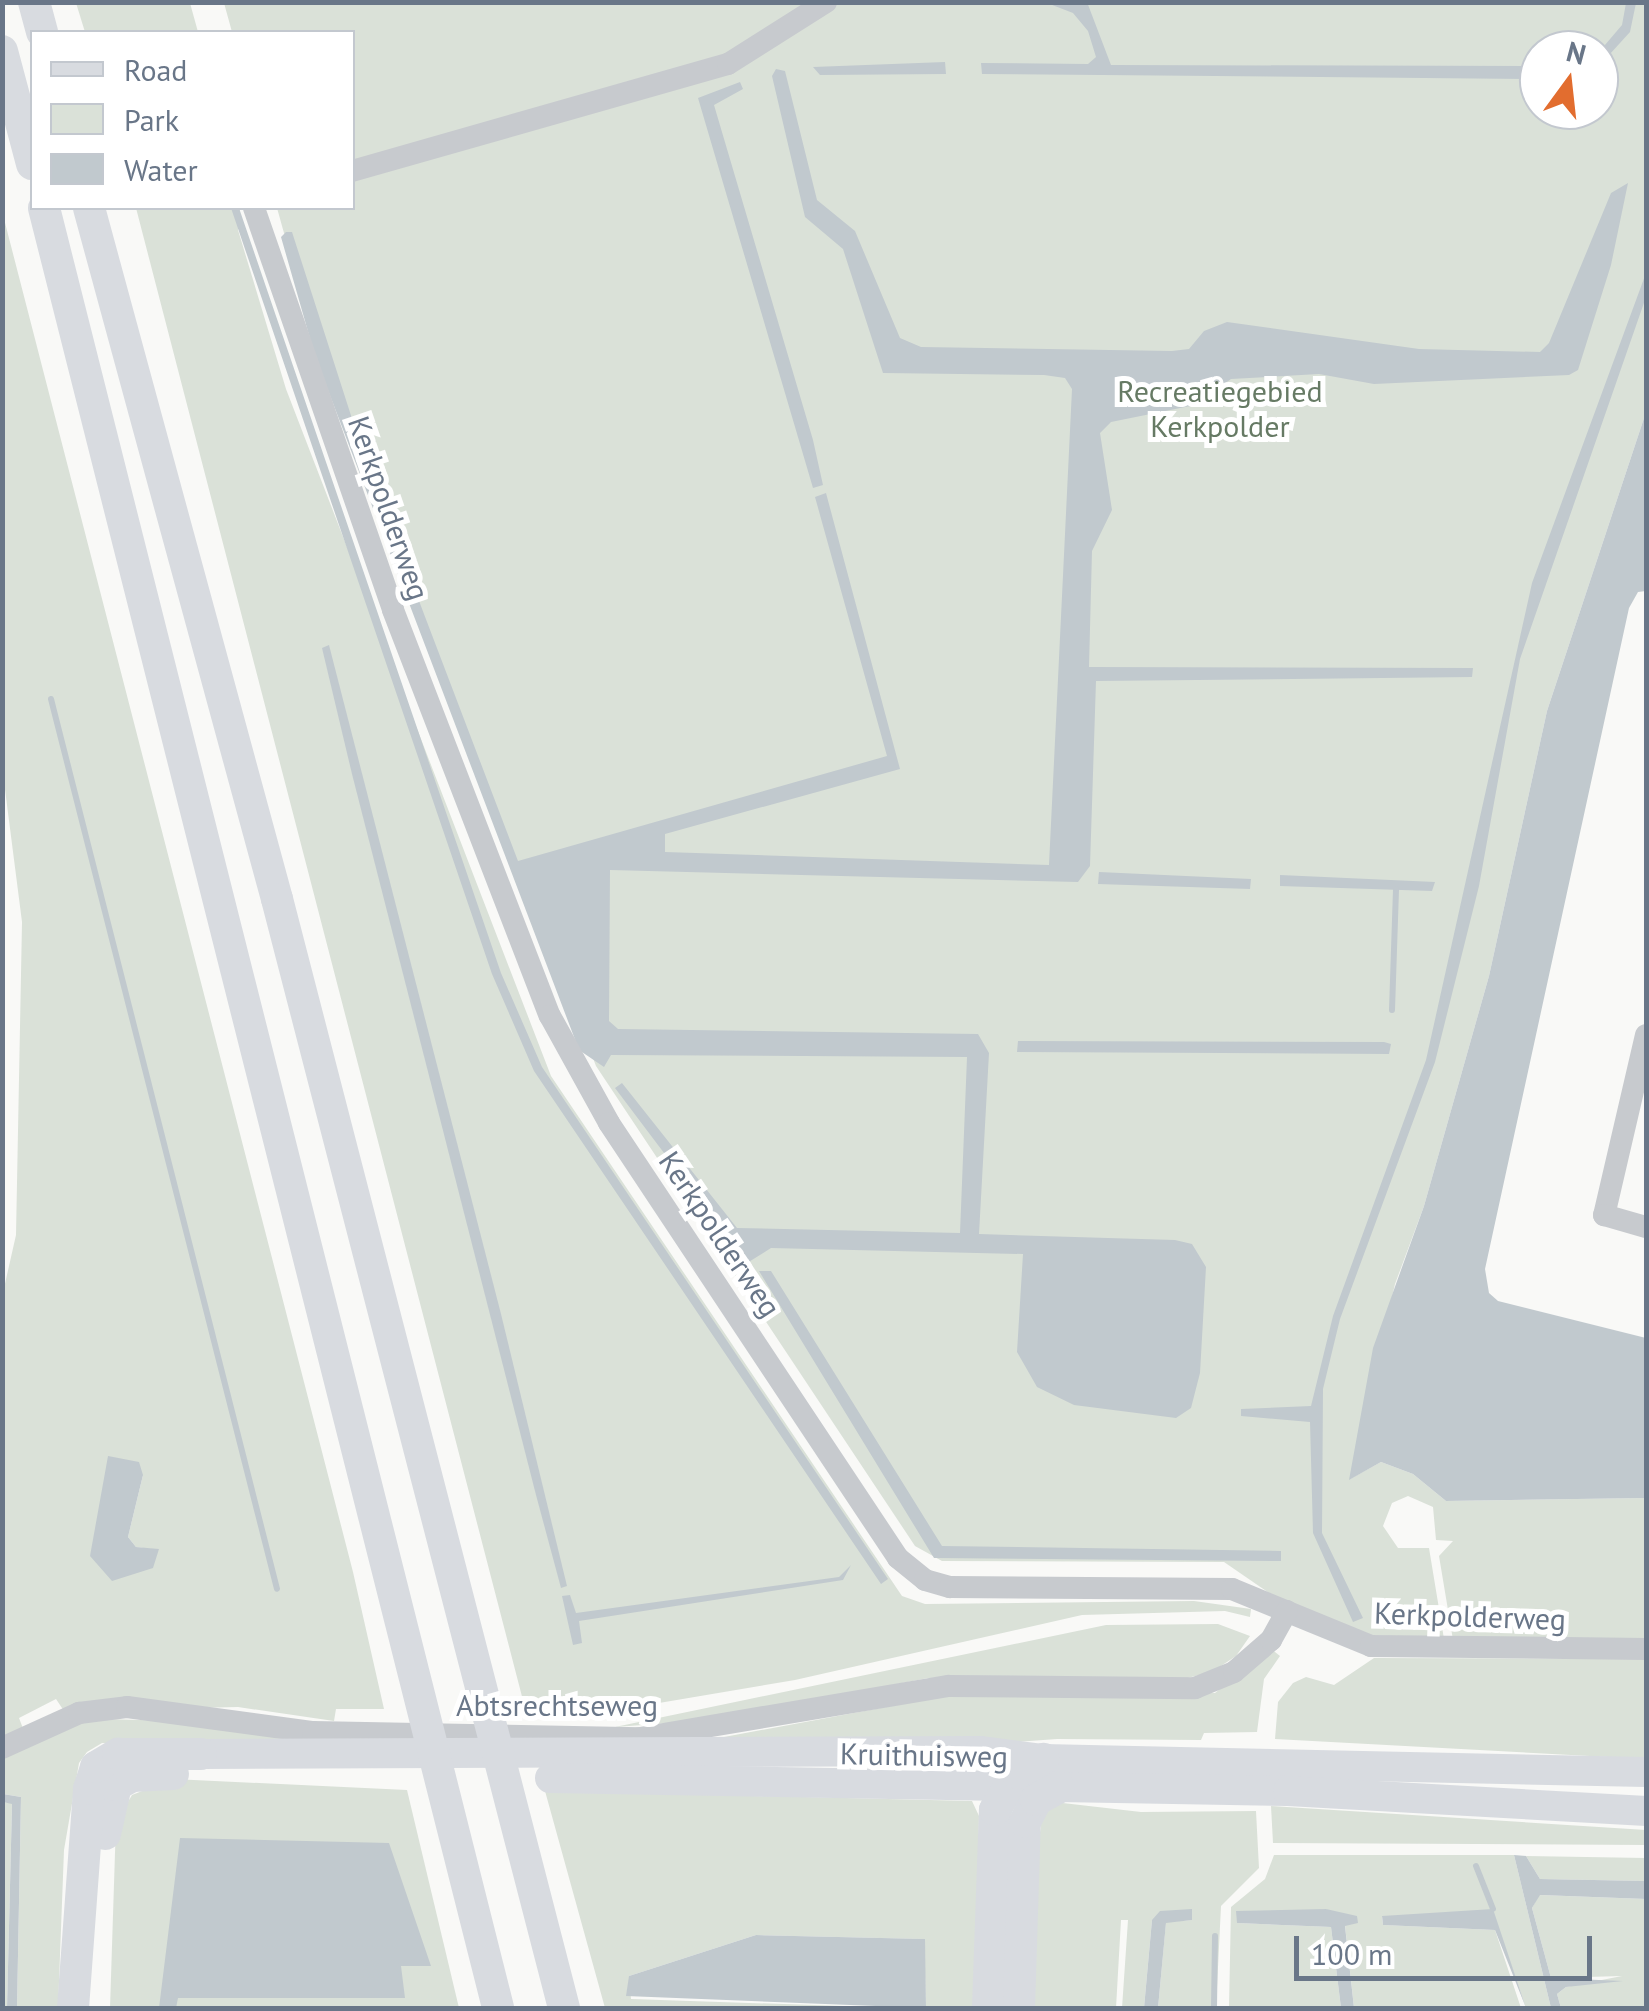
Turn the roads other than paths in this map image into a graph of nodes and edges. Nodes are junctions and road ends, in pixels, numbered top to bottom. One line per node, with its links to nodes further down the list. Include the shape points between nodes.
1 (34, 2): 3 (highway)
2 (826, 2): 6 (street, via 728,64)
3 (41, 30)
4 (2, 52): 5 (highway)
5 (30, 157)
6 (355, 170)
7 (45, 210): 24 (highway)
8 (90, 210): 23 (highway)
9 (255, 210): 12 (street, Kerkpolderweg, via 393,610 550,1016 610,1123 898,1558 924,1580 950,1587 1202,1586)
10 (1646, 1034): 11 (street, via 1604,1216)
11 (1646, 1228)
12 (1280, 1608): 13 (street, Kerkpolderweg, via 1370,1646); 16 (street, Abtsrechtseweg, via 1270,1640 1234,1672 1194,1688 948,1686 657,1736)
13 (1646, 1649)
14 (2, 1748): 15 (street, Abtsrechtseweg, via 79,1713 127,1707)
15 (354, 1755): 16 (main road, Kruithuisweg); 16 (street, Abtsrechtseweg); 17 (main road, Kruithuisweg)
16 (575, 1758): 19 (main road, Kruithuisweg, via 980,1751); 21 (main road, Kruithuisweg)
17 (201, 1764): 25 (highway, via 118,1754 96,1766); 26 (highway, via 132,1776 110,1797)
18 (1646, 1772): 20 (main road, Kruithuisweg)
19 (1051, 1773): 20 (main road, Kruithuisweg); 21 (highway); 32 (highway, via 1026,1822)
20 (1288, 1777): 22 (main road, Kruithuisweg)
21 (1004, 1787): 31 (highway, via 991,1851)
22 (1646, 1810)
23 (519, 1834): 29 (highway); 30 (highway)
24 (476, 1923): 27 (highway); 28 (highway)
25 (73, 2008)
26 (94, 2008)
27 (488, 2008)
28 (498, 2008)
29 (564, 2008)
30 (578, 2008)
31 (988, 2008)
32 (1019, 2008)

